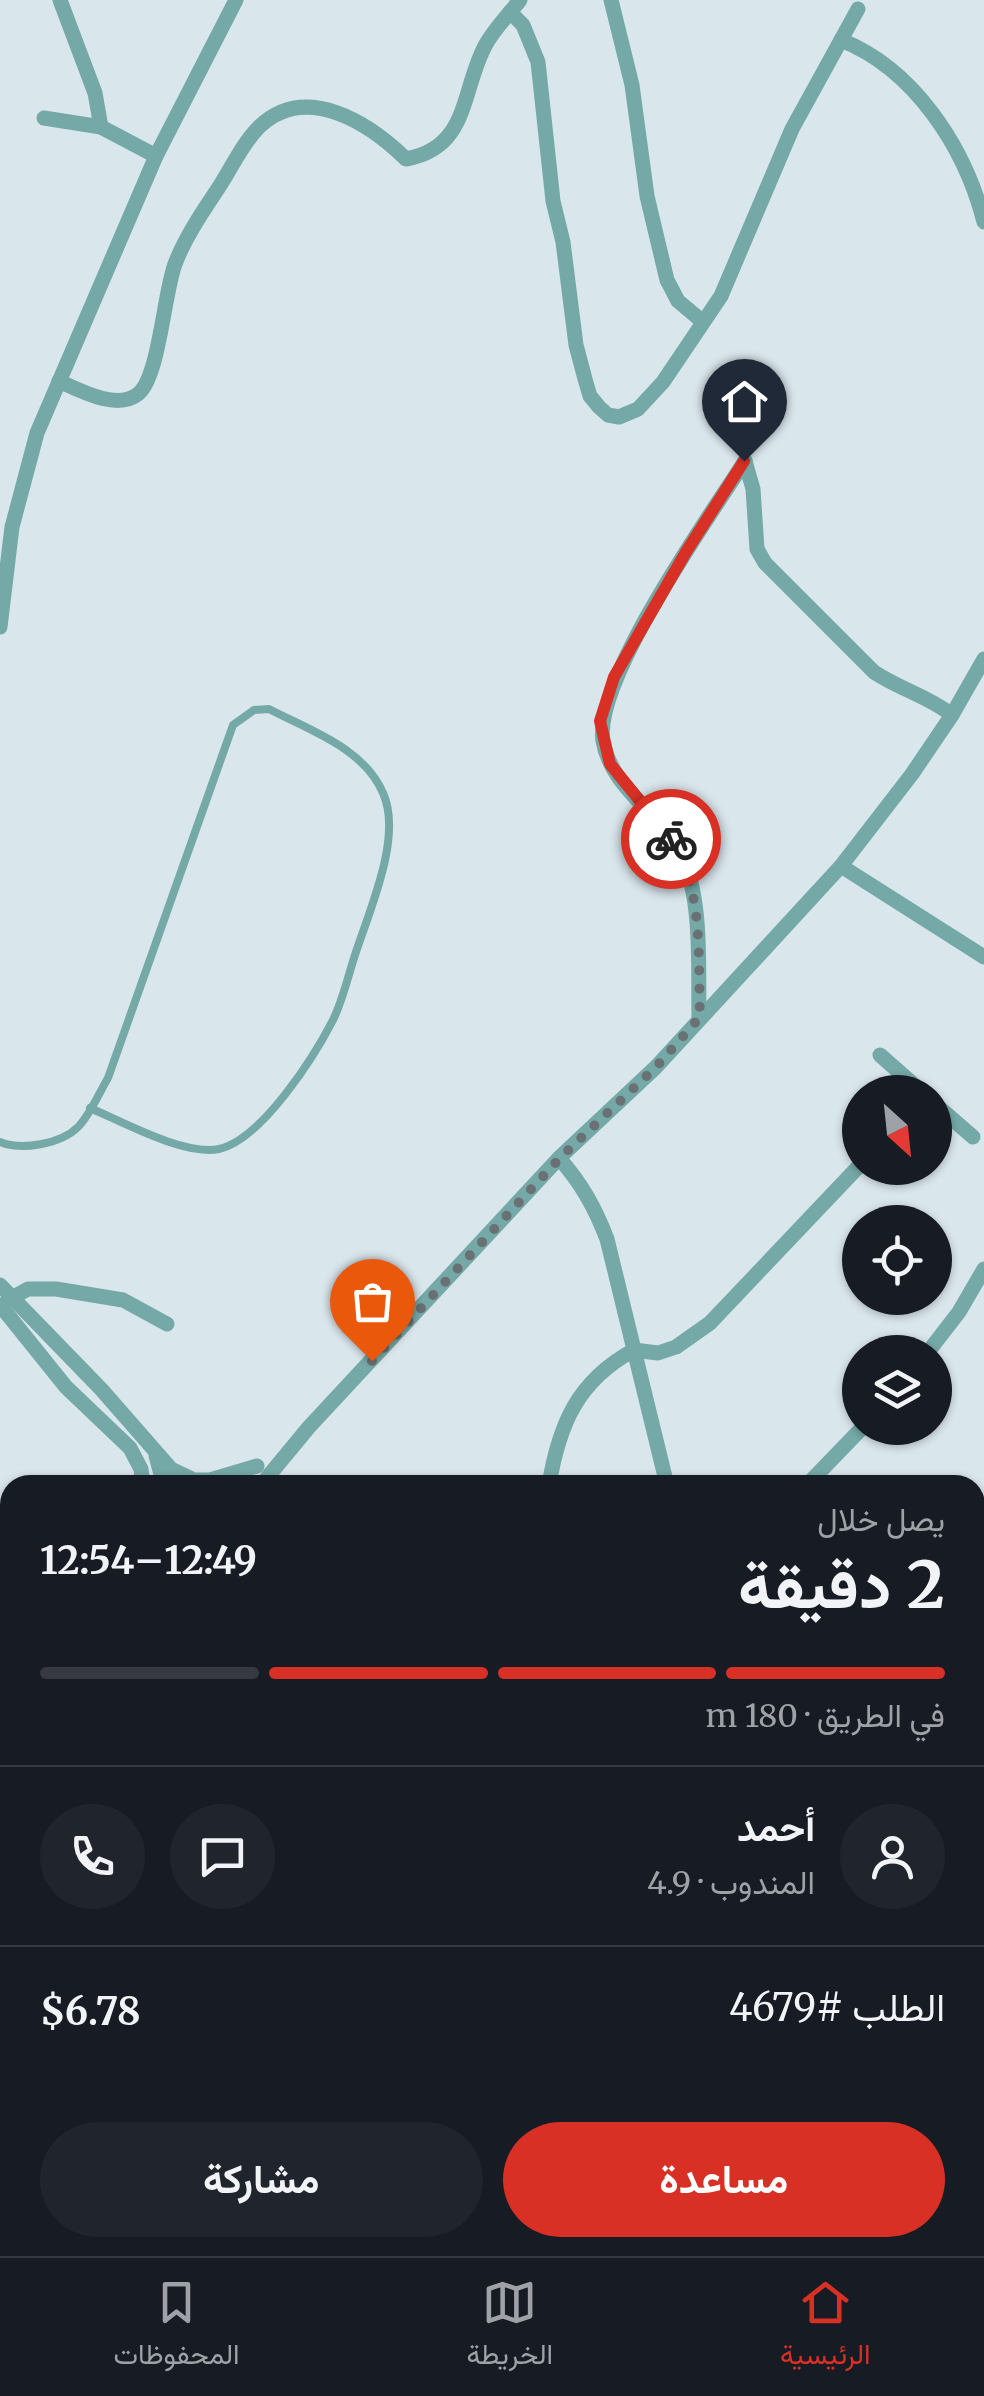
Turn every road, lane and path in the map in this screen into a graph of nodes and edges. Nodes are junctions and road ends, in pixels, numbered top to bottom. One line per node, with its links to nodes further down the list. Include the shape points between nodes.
1 (60, 0): 8 (street)
2 (236, 0): 9 (street)
3 (611, 0): 11 (street, via 667,280)
4 (515, 6): 11 (street, via 538,62 553,201 590,396 608,415 638,409); 12 (street, via 488,41 457,125 422,156 406,159 385,138 334,111 292,109 263,124 175,264 142,390 113,399)
5 (858, 9): 6 (street)
6 (840, 40): 10 (street, via 879,60 914,91 954,148); 11 (street)
7 (44, 118): 8 (street)
8 (102, 128): 9 (street)
9 (156, 156): 12 (street)
10 (984, 222)
11 (702, 322)
12 (58, 381): 13 (street, via 19,497)
13 (0, 627)
14 (984, 659): 15 (street)
15 (952, 716): 16 (street); 18 (street, via 874,672 764,563 744,461 614,677 600,721 610,764 672,839 686,869)
16 (841, 866): 17 (street); 18 (street)
17 (984, 957)
18 (700, 1017): 25 (street)
19 (880, 1056): 20 (street)
20 (902, 1075)
21 (90, 1108): 21 (lane, via 196,1151 223,1148 288,1092 335,1017 386,857 389,810 382,788 351,752 269,709 254,710 233,725 108,1078); 24 (lane, via 78,1128 35,1146)
22 (952, 1119): 23 (street)
23 (973, 1137)
24 (0, 1142)
25 (560, 1158): 32 (street, via 594,1206); 33 (street)
26 (842, 1184): 32 (street, via 710,1322 676,1348)
27 (984, 1269): 31 (street)
28 (0, 1285): 29 (street)
29 (4, 1302): 30 (street, via 28,1289 56,1289 122,1300); 35 (street, via 101,1390); 37 (street, via 66,1387 130,1448)
30 (167, 1324)
31 (941, 1335)
32 (634, 1350): 43 (street, via 592,1382 568,1414); 44 (street)
33 (309, 1428): 36 (street); 42 (street)
34 (845, 1445): 45 (street)
35 (155, 1452): 38 (street); 39 (street)
36 (257, 1466): 40 (street); 41 (street)
37 (142, 1475)
38 (161, 1475)
39 (184, 1475)
40 (233, 1475)
41 (248, 1475)
42 (270, 1475)
43 (551, 1475)
44 (665, 1475)
45 (816, 1475)

